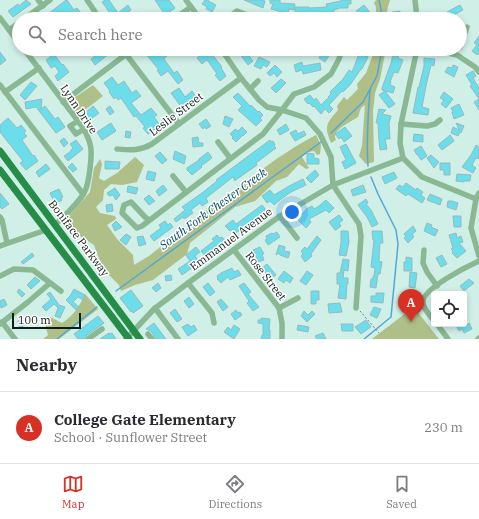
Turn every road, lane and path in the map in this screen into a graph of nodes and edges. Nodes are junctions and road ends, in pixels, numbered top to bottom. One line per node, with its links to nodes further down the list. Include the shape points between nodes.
1 (38, 0): 6 (street)
2 (50, 0): 6 (street)
3 (87, 0): 9 (street)
4 (186, 0): 7 (street)
5 (415, 0): 12 (street)
6 (43, 6): 8 (street)
7 (191, 6): 10 (street); 11 (street)
8 (34, 12)
9 (95, 12)
10 (183, 12)
11 (195, 12)
12 (416, 12)
13 (0, 18): 15 (street)
14 (12, 28): 15 (street)
15 (9, 30): 16 (street)
16 (12, 34)
17 (30, 56): 24 (street, Lynn Drive)
18 (123, 56): 31 (street)
19 (128, 56): 35 (street)
20 (226, 56): 26 (street)
21 (341, 56): 32 (street, via 331,74 314,87 294,94)
22 (416, 56): 36 (street)
23 (464, 56): 25 (street)
24 (39, 68): 30 (street); 31 (street, Lynn Drive)
25 (479, 72)
26 (241, 78): 29 (street); 35 (street, Leslie Street)
27 (258, 81): 29 (street)
28 (0, 85): 30 (street)
29 (250, 89): 32 (street, via 267,107)
30 (5, 92): 48 (street)
31 (63, 102): 34 (street, Lynn Drive)
32 (282, 110): 41 (street, via 263,134); 45 (street, via 306,118 320,134 331,157)
33 (440, 120): 36 (street, via 427,126)
34 (78, 121): 37 (street, Lynn Drive); 37 (street, via 70,126 76,134)
35 (179, 124): 39 (street, Leslie Street, via 146,148)
36 (401, 124): 42 (street, via 400,143)
37 (84, 129): 48 (street, Lynn Drive, via 91,153 89,177)
38 (218, 142): 41 (street)
39 (117, 149)
40 (0, 151): 53 (main road, Boniface Parkway)
41 (230, 158): 46 (street)
42 (403, 158): 45 (street, Emmanuel Avenue); 49 (street, via 422,177)
43 (0, 170): 54 (main road, Boniface Parkway)
44 (173, 176): 46 (street)
45 (333, 185): 50 (street, Emmanuel Avenue); 70 (street, via 359,224 361,236)
46 (186, 192): 52 (street)
47 (479, 193): 49 (street)
48 (83, 194): 53 (street, Lynn Drive)
49 (476, 199): 60 (street, via 471,228)
50 (280, 216): 55 (street); 58 (street, Emmanuel Avenue)
51 (0, 217): 56 (street)
52 (149, 220): 52 (street, via 137,228 122,213 124,205 131,202)
53 (55, 225): 76 (main road, Boniface Parkway)
54 (46, 230): 56 (street); 78 (main road, Boniface Parkway)
55 (297, 238)
56 (7, 243): 57 (street)
57 (0, 246)
58 (234, 250): 64 (street, Emmanuel Avenue); 69 (street, Rose Street)
59 (424, 250): 65 (street, via 423,263)
60 (479, 256)
61 (479, 261): 65 (street)
62 (0, 276): 63 (street, via 14,270 33,270)
63 (50, 283): 66 (street); 72 (street)
64 (188, 283): 68 (street, Emmanuel Avenue); 73 (street, via 212,313)
65 (437, 286): 71 (street, via 426,294 423,300 424,308)
66 (61, 291)
67 (298, 298): 69 (street)
68 (155, 308): 76 (street, Emmanuel Avenue); 79 (street)
69 (279, 308): 83 (street, Rose Street)
70 (356, 308): 77 (path)
71 (431, 317)
72 (1, 323): 80 (street)
73 (214, 323)
74 (439, 327): 84 (street)
75 (102, 329): 81 (street)
76 (134, 331): 78 (street, Emmanuel Avenue); 82 (main road, Boniface Parkway)
77 (379, 333)
78 (128, 338)
79 (175, 338)
80 (15, 339)
81 (88, 339)
82 (140, 339)
83 (282, 339)
84 (447, 339)

